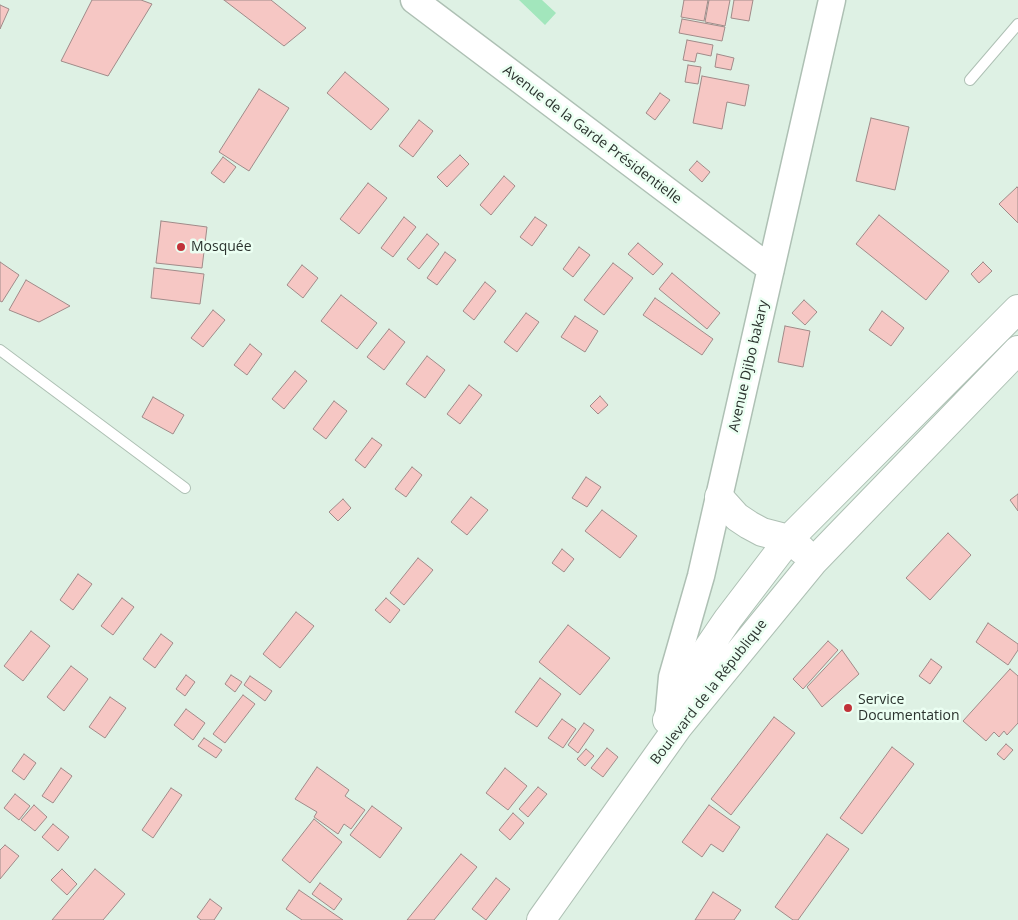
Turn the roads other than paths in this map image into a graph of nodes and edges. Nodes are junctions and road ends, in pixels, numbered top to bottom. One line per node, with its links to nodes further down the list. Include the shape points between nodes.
1 (414, 0): 5 (street, Avenue de la Garde Présidentielle)
2 (832, 0): 5 (street, Avenue Djibo bakary)
3 (1018, 24): 4 (lane)
4 (970, 80)
5 (771, 269): 12 (street, Avenue Djibo bakary)
6 (1018, 309): 9 (main road, Boulevard de la République)
7 (0, 350): 11 (lane)
8 (1018, 350): 10 (main road, Boulevard de la République)
9 (913, 415): 10 (main road); 13 (main road, Boulevard de la République)
10 (934, 435): 14 (main road, Boulevard de la République)
11 (185, 488)
12 (719, 497): 13 (main road, via 749,525); 15 (street, Avenue Djibo bakary, via 701,576 672,677)
13 (789, 539): 14 (main road); 15 (main road, Boulevard de la République, via 728,619)
14 (814, 561): 15 (main road, Boulevard de la République)
15 (672, 723): 16 (main road, Boulevard de la République, via 646,772)
16 (541, 920)

